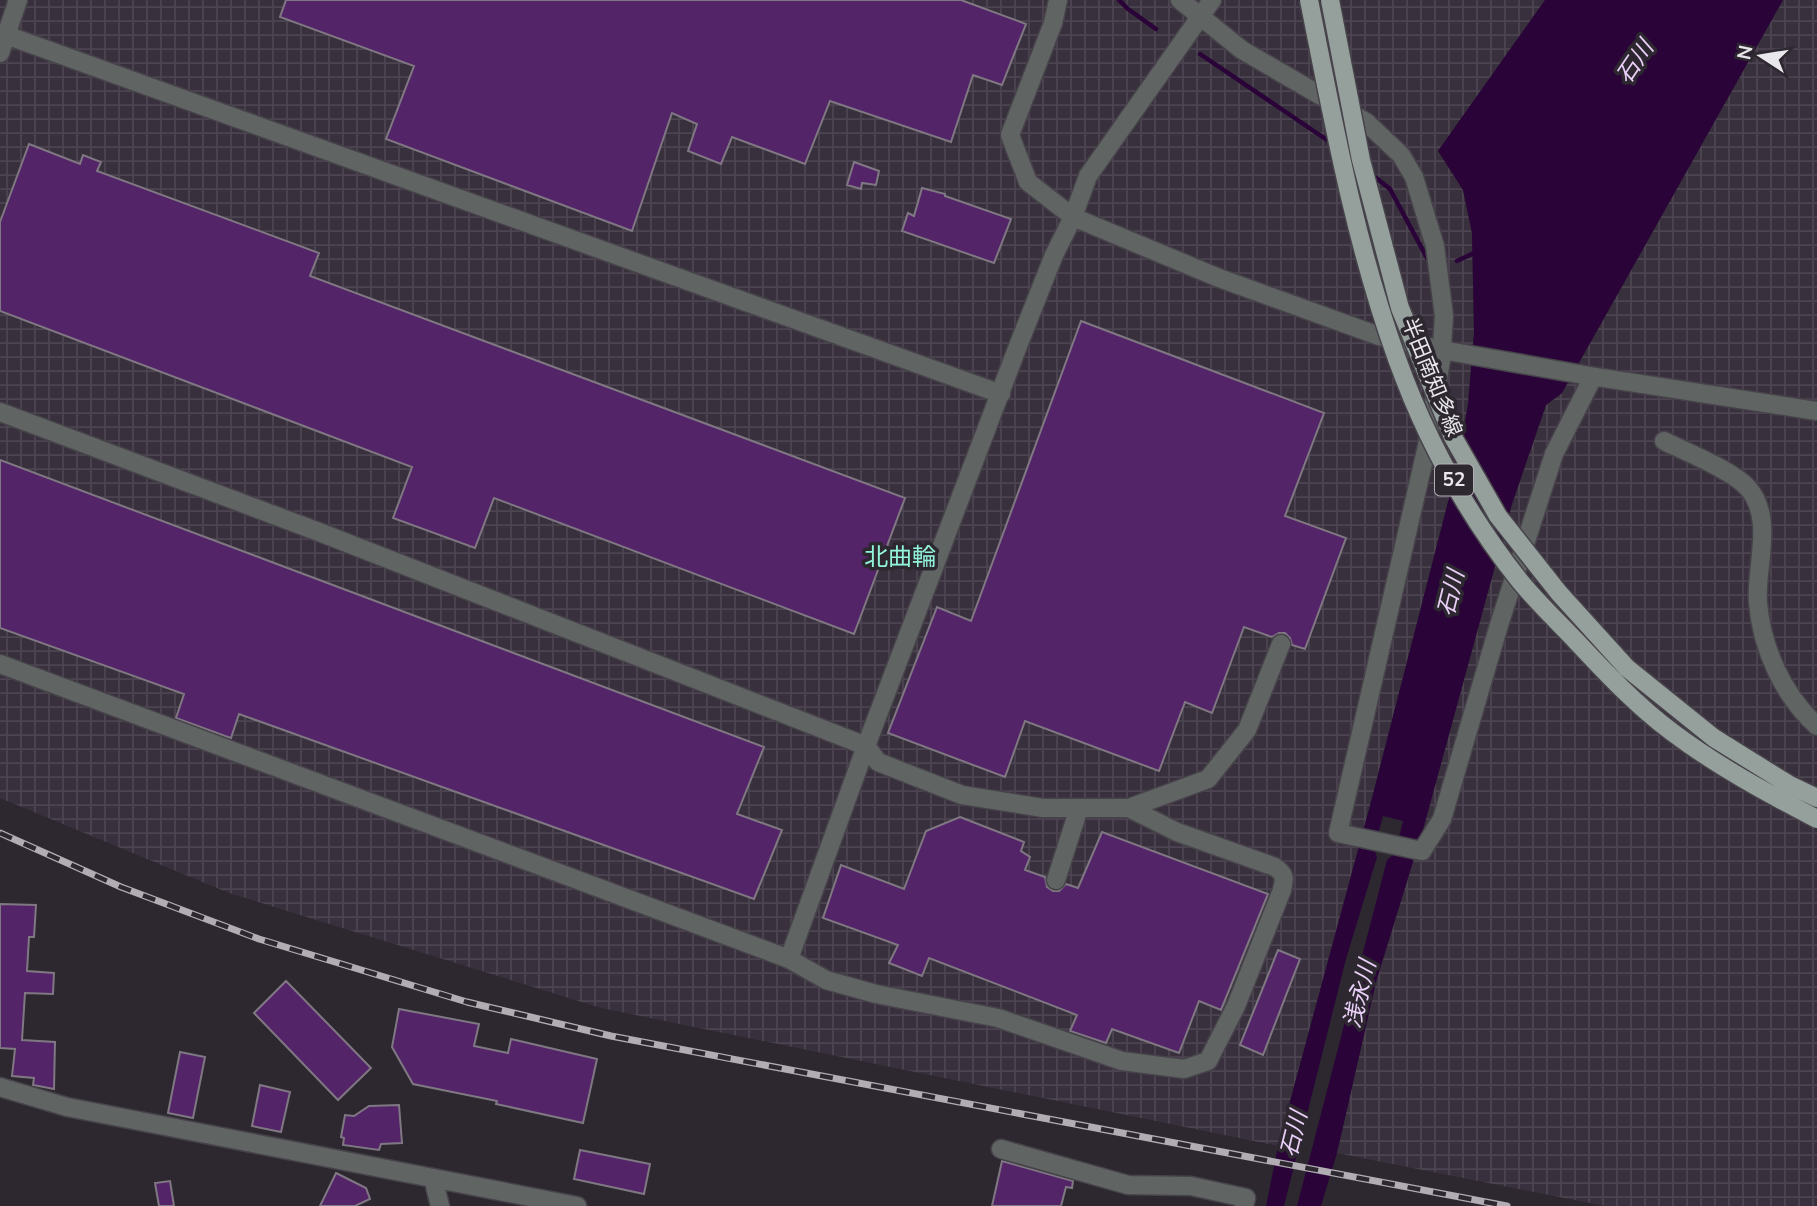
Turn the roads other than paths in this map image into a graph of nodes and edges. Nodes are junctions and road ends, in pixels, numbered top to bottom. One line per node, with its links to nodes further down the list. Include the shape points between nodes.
1 (18, 0): 8 (street)
2 (1058, 0): 10 (street, via 1010,135 1028,182)
3 (1180, 0): 7 (street)
4 (1212, 0): 7 (street)
5 (1309, 0): 24 (main road, 半田南知多線 / 52, bridge, via 1367,269 1397,361 1440,458 1483,528 1519,580 1603,670 1671,732 1764,792)
6 (1330, 0): 21 (main road, 半田南知多線 / 52, bridge, via 1361,160 1400,308 1453,437 1497,516 1627,668 1714,738)
7 (1200, 16): 10 (street, via 1087,176); 11 (street, via 1241,50 1366,122 1401,155 1414,177 1435,246)
8 (6, 35): 9 (street); 13 (street)
9 (0, 53)
10 (1073, 217): 11 (street, via 1311,313); 13 (street, via 1054,254)
11 (1444, 351): 12 (street); 12 (street, via 1427,446 1338,834 1422,851 1442,819 1554,454)
12 (1592, 377): 14 (street)
13 (1001, 394): 20 (street)
14 (1817, 411)
15 (0, 412): 20 (street)
16 (1664, 441): 19 (street, via 1733,476 1748,489 1759,509 1758,602 1768,652 1784,687)
17 (1281, 644): 23 (street, via 1247,730 1208,779)
18 (0, 664): 26 (street)
19 (1817, 726)
20 (866, 746): 22 (street, via 878,762 962,795 1043,808); 26 (street)
21 (1817, 797)
22 (1079, 808): 23 (street); 25 (street)
23 (1129, 808): 26 (street, via 1177,832 1275,867 1285,878 1236,1006 1208,1061 1184,1069 1122,1061 998,1018 826,980)
24 (1817, 818)
25 (1056, 880)
26 (789, 959)
27 (4, 1092): 29 (street)
28 (1001, 1149): 30 (street, via 1128,1185 1191,1186)
29 (433, 1178): 31 (street); 32 (street)
30 (1245, 1202)
31 (440, 1206)
32 (577, 1206)

